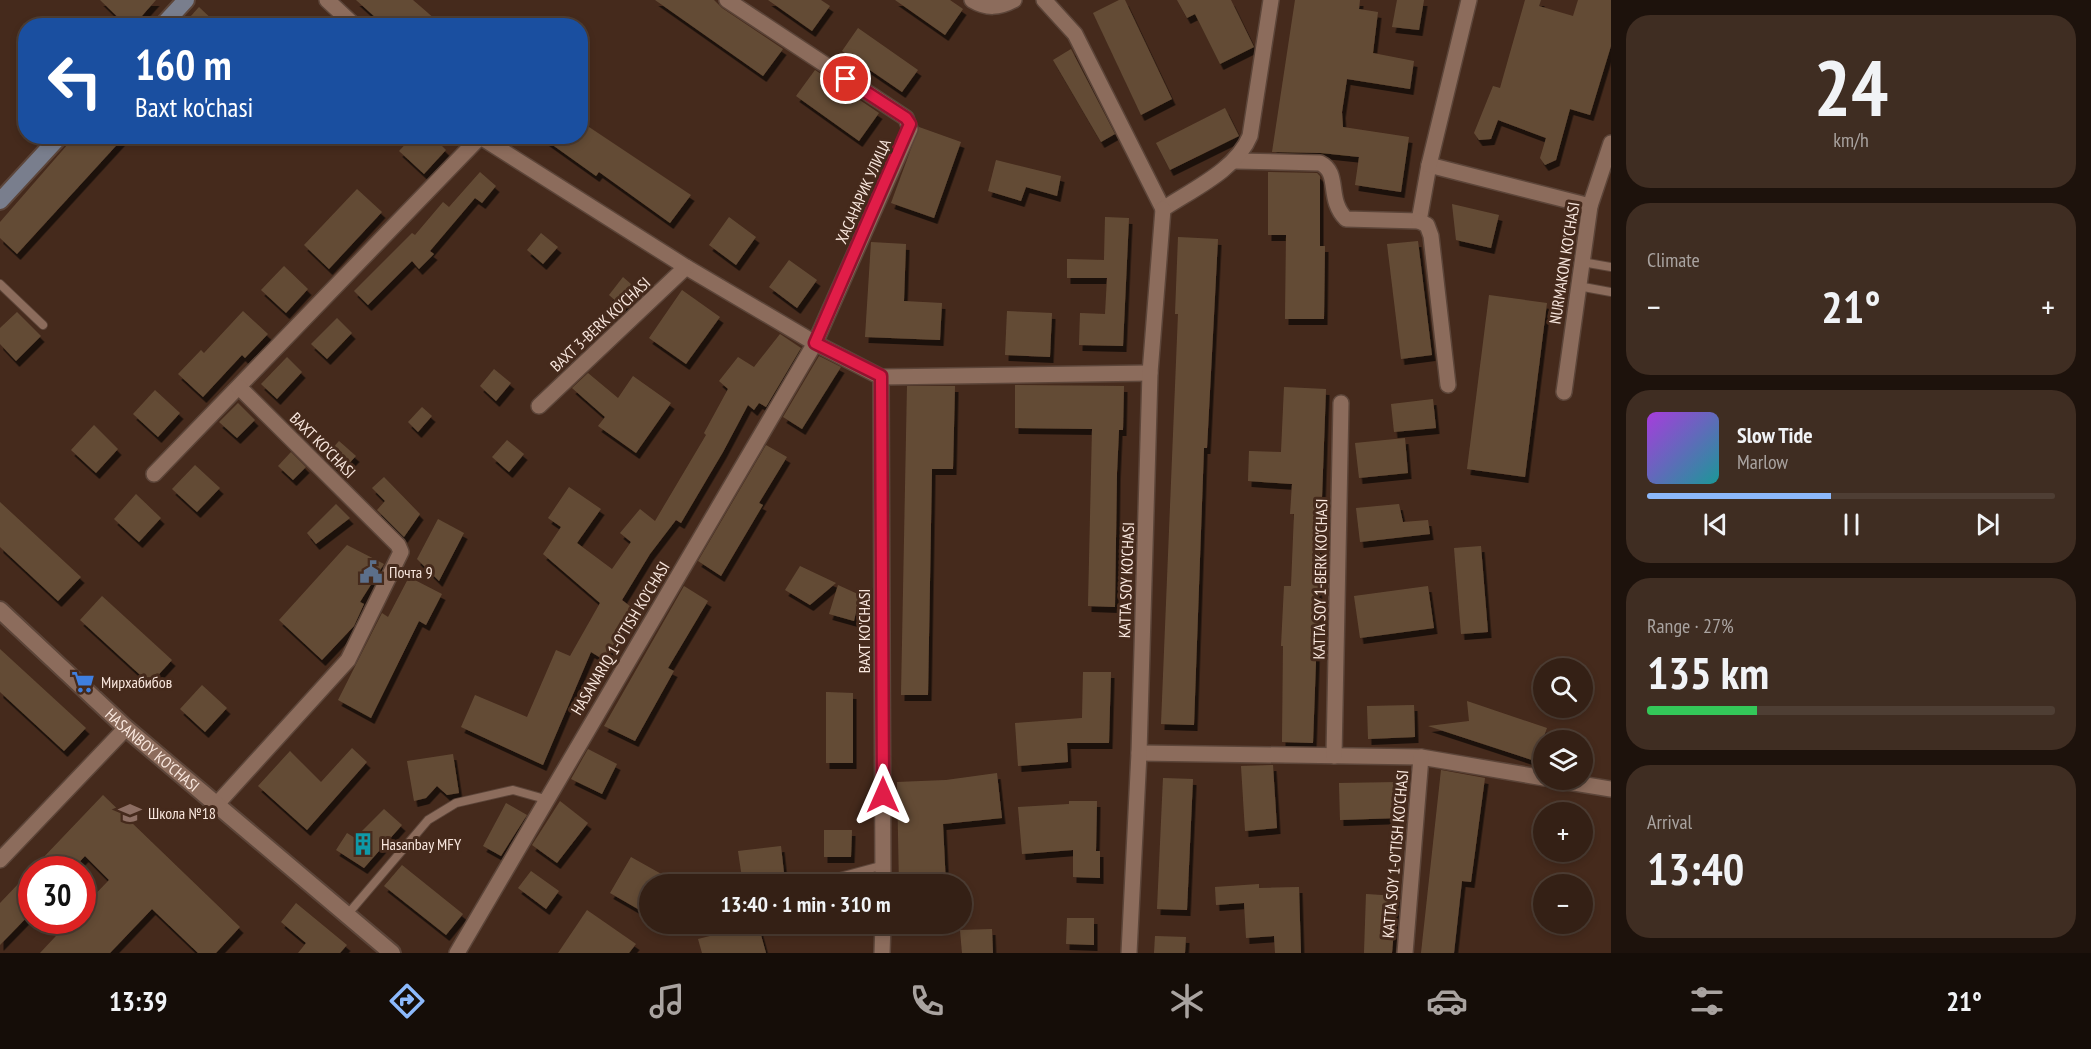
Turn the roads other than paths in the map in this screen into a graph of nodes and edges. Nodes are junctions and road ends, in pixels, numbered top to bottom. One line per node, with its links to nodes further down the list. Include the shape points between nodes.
1 (186, 0): 9 (main road)
2 (327, 0): 10 (street)
3 (727, 0): 28 (street, ХАСАНАРИК УЛИЦА, via 910,124)
4 (972, 0): 5 (street, via 984,8 1004,6)
5 (1014, 0)
6 (1044, 0): 19 (street, via 1075,34)
7 (1272, 0): 15 (street, via 1250,136)
8 (1469, 0): 16 (street)
9 (169, 18)
10 (346, 18)
11 (1611, 143): 18 (street, NURMAKON KO'CHASI)
12 (53, 144): 17 (main road)
13 (473, 144): 32 (street)
14 (491, 144): 22 (street)
15 (1235, 160): 19 (street); 20 (street, via 1320,163 1329,167 1332,196 1337,210 1346,219)
16 (1429, 165): 18 (street); 20 (street)
17 (0, 201)
18 (1590, 206): 21 (street, NURMAKON KO'CHASI)
19 (1163, 209): 29 (street, KATTA SOY KO'CHASI)
20 (1419, 221): 31 (street, via 1427,225 1431,236)
21 (1582, 262): 23 (lane); 25 (street, NURMAKON KO'CHASI)
22 (686, 267): 28 (street); 35 (street, BAXT 3-BERK KO'CHASI)
23 (1611, 267)
24 (0, 284): 27 (lane)
25 (1578, 286): 26 (lane); 33 (street, NURMAKON KO'CHASI)
26 (1611, 292)
27 (43, 325)
28 (815, 343): 30 (street); 45 (street, HASANARIQ 1-O'TISH KO'CHASI)
29 (1150, 373): 30 (street); 39 (street, KATTA SOY KO'CHASI)
30 (881, 376): 48 (street, BAXT KO'CHASI)
31 (1448, 385)
32 (239, 387): 36 (street); 46 (street, BAXT KO'CHASI, via 401,552 348,660)
33 (1564, 392)
34 (1341, 403): 40 (street, KATTA SOY 1-BERK KO'CHASI)
35 (539, 406)
36 (154, 474)
37 (0, 610): 38 (street, HASANBOY KO'CHASI)
38 (126, 728): 46 (street, HASANBOY KO'CHASI); 47 (street)
39 (1138, 753): 40 (street); 56 (street, KATTA SOY KO'CHASI)
40 (1334, 756): 41 (street)
41 (1421, 757): 42 (street); 57 (street, KATTA SOY 1-O'TISH KO'CHASI)
42 (1533, 776)
43 (1593, 786): 44 (street)
44 (1611, 789)
45 (545, 800): 51 (lane, via 513,790 456,803 428,820); 54 (street, HASANARIQ 1-O'TISH KO'CHASI)
46 (217, 804): 51 (street, HASANBOY KO'CHASI)
47 (0, 860)
48 (884, 865): 49 (lane); 50 (street, BAXT KO'CHASI)
49 (851, 874)
50 (884, 874)
51 (347, 915): 53 (street, HASANBOY KO'CHASI)
52 (883, 934): 55 (street)
53 (392, 953)
54 (457, 953)
55 (882, 953)
56 (1129, 953)
57 (1405, 953)

